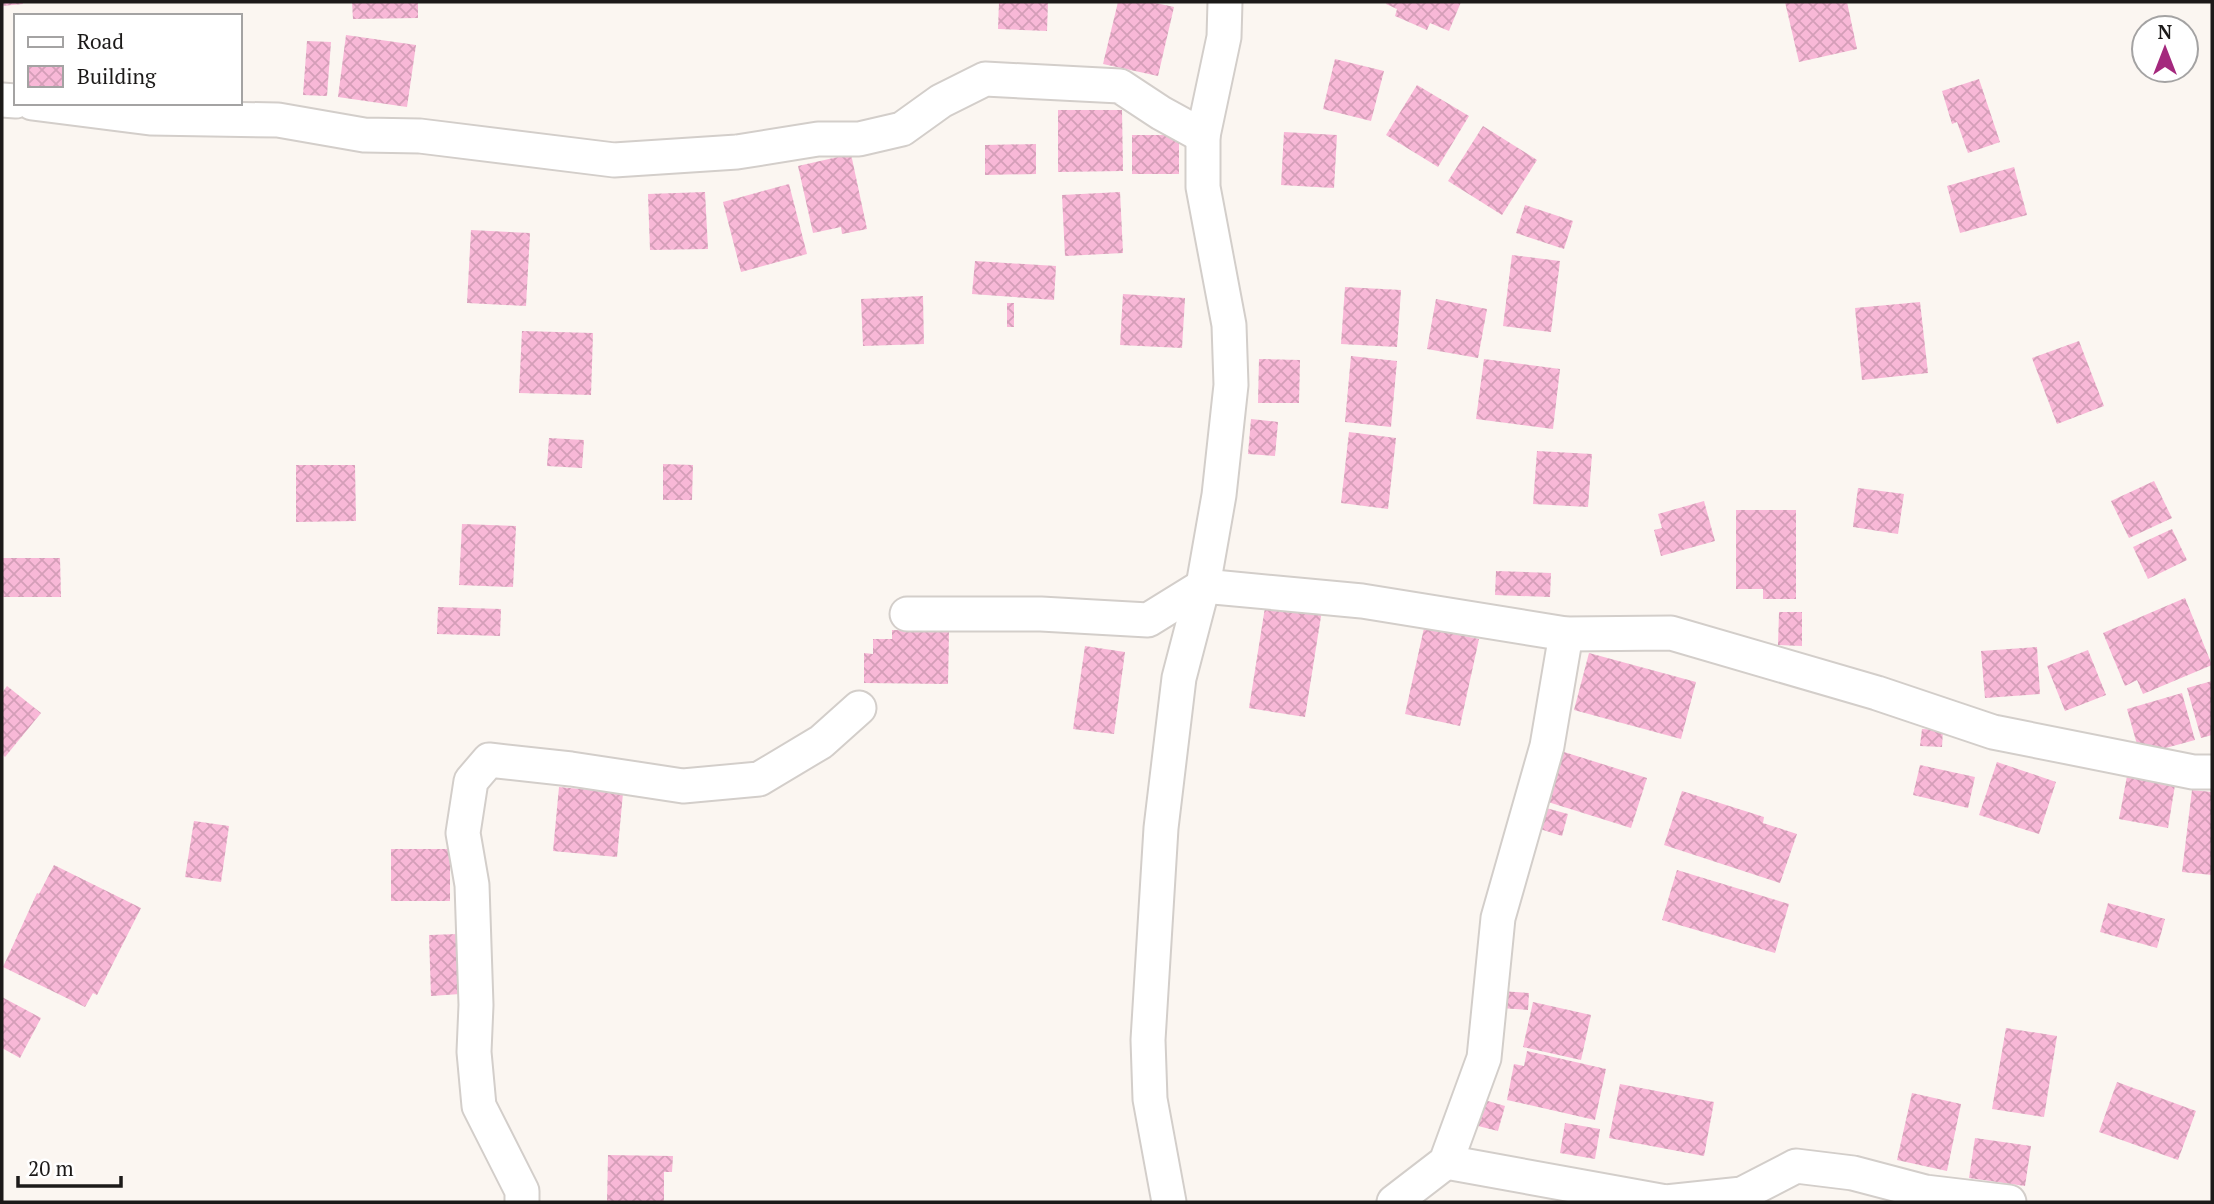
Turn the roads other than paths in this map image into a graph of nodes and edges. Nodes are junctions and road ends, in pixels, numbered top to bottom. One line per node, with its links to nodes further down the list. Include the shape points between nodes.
1 (1225, 2): 3 (street, via 1224,37)
2 (48, 105): 3 (street, via 150,118 278,120 364,135 420,136 614,160 737,152 818,139 859,139 902,129 941,101 985,79 1120,86)
3 (1203, 136): 4 (street, via 1203,187 1229,325 1231,385)
4 (1203, 586): 5 (street, via 1148,620); 6 (street, via 1362,601); 11 (street, via 1179,678 1161,828 1148,1040 1150,1099)
5 (907, 614)
6 (1566, 634): 8 (street, via 1671,633 1993,732); 9 (street, via 1547,746 1498,918 1484,1058)
7 (859, 708): 10 (street, via 821,742 759,779 682,786 489,760 471,781 463,833 472,885 479,1106 522,1191)
8 (2212, 772)
9 (1446, 1162): 12 (street); 13 (street, via 1666,1202 1742,1194 1796,1166 1853,1173 1925,1192)
10 (522, 1202)
11 (1169, 1202)
12 (1394, 1202)
13 (2009, 1202)

